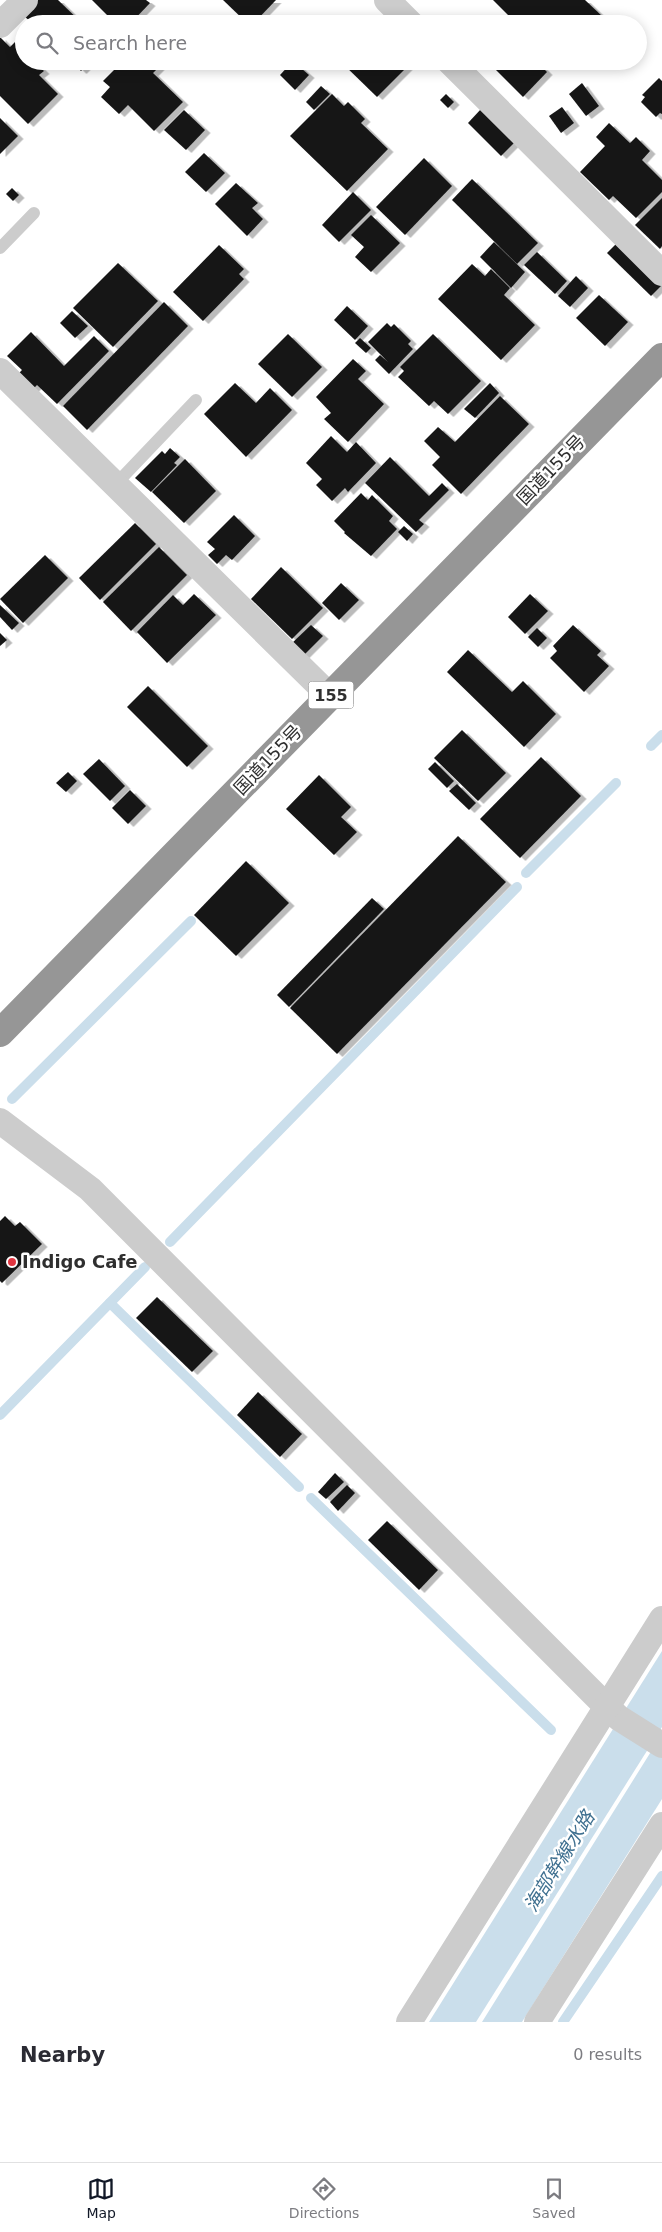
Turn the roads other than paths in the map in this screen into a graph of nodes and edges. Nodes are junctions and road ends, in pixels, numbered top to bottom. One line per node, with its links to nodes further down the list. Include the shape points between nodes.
1 (25, 0): 2 (street)
2 (0, 25)
3 (458, 70): 6 (street)
4 (34, 213): 5 (lane)
5 (0, 248)
6 (662, 273)
7 (662, 357): 11 (highway, 国道155号 / 155)
8 (0, 372): 10 (street)
9 (196, 400): 10 (lane)
10 (115, 484): 11 (street)
11 (330, 696): 12 (highway, 国道155号 / 155)
12 (0, 1033)
13 (0, 1121): 15 (street, via 90,1189)
14 (662, 1619): 15 (street)
15 (613, 1712): 16 (street); 18 (street)
16 (662, 1745)
17 (662, 1825): 19 (street)
18 (409, 2022)
19 (537, 2022)

